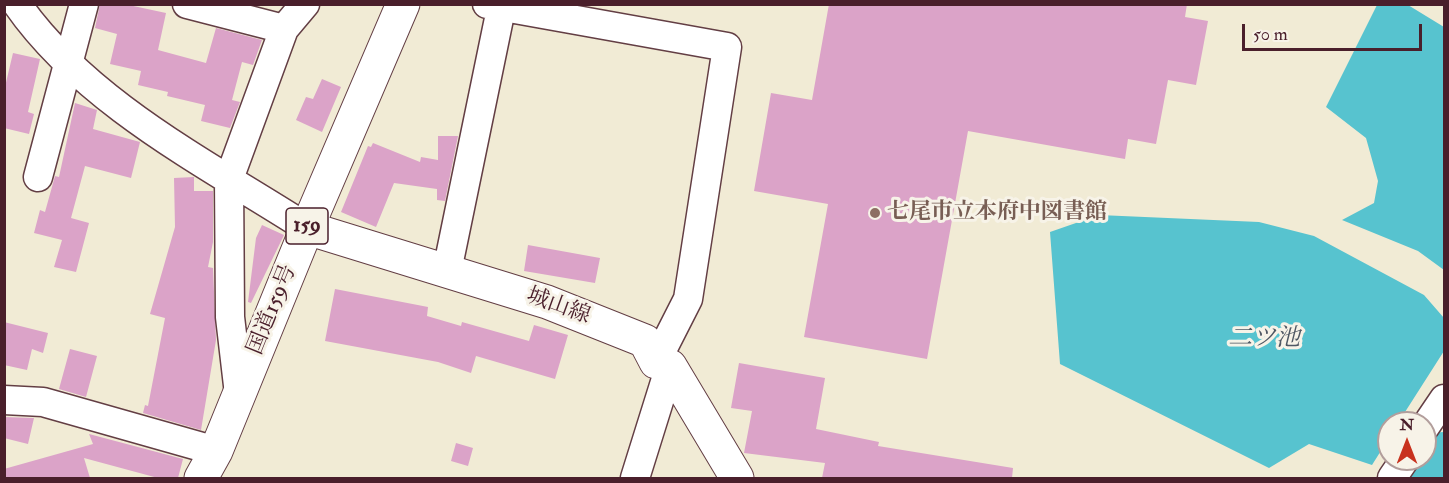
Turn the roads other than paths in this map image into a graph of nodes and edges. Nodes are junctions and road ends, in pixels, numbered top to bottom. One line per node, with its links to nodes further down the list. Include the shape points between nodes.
1 (17, 4): 8 (street)
2 (84, 4): 8 (street)
3 (187, 4): 7 (street)
4 (305, 4): 7 (street)
5 (403, 4): 11 (main road, 国道159号 / 159)
6 (497, 5): 12 (street); 13 (street, via 727,46 688,298)
7 (284, 29): 10 (street)
8 (69, 63): 9 (street); 10 (street, via 89,85)
9 (38, 177)
10 (229, 178): 11 (street); 14 (street, via 230,317)
11 (307, 228): 12 (main road, 城山線); 14 (main road, 国道159号 / 159)
12 (447, 271): 13 (main road, 城山線, via 547,302 645,340)
13 (663, 364): 17 (street); 18 (main road, 城山線)
14 (239, 394): 16 (main road, 国道159号 / 159)
15 (4, 399): 16 (street, via 43,402)
16 (210, 469)
17 (635, 478)
18 (737, 478)

